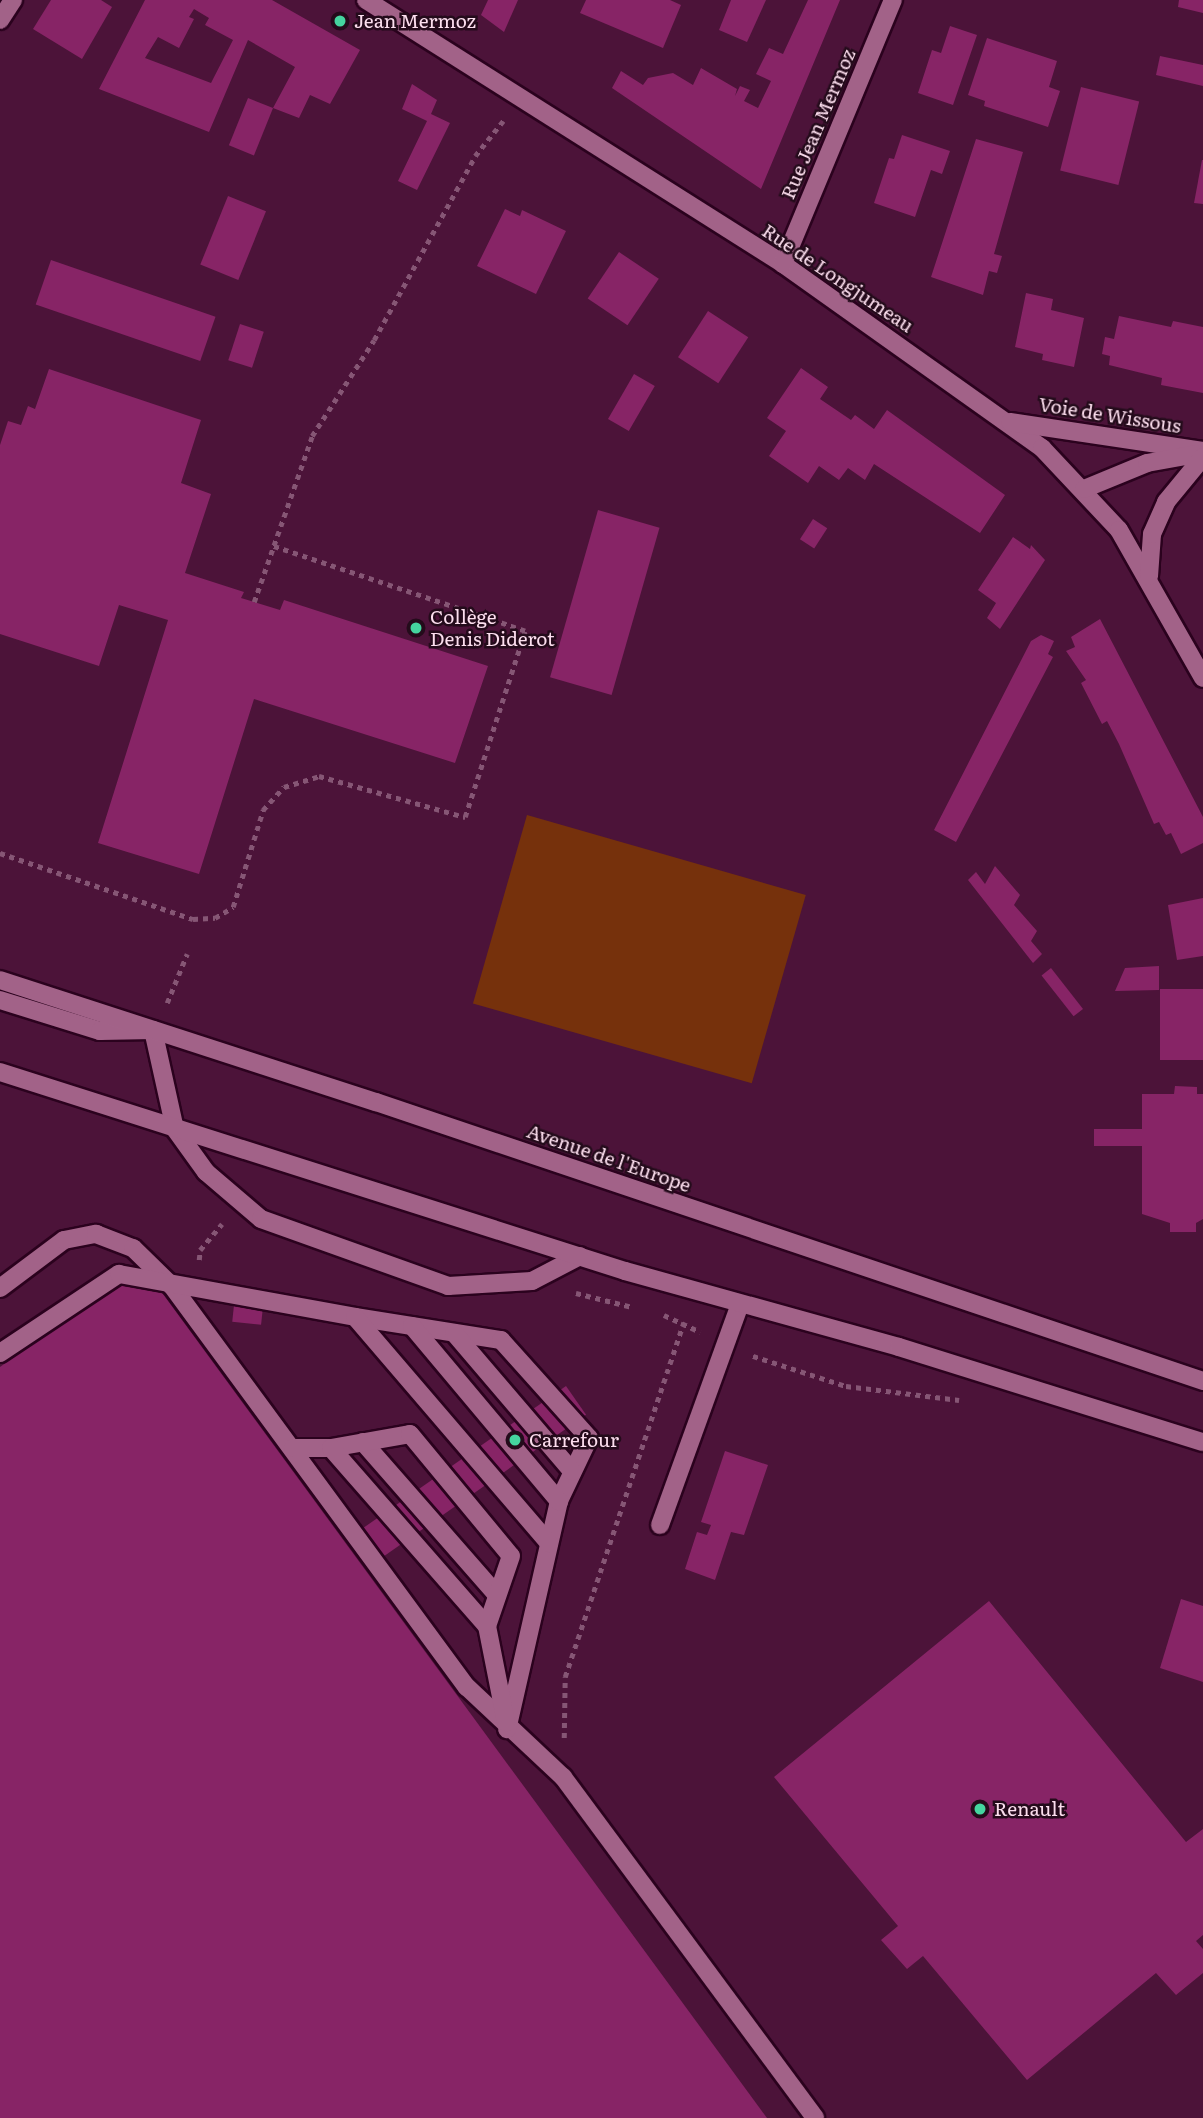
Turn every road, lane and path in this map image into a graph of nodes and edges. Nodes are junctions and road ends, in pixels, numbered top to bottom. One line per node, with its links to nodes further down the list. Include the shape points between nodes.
1 (13, 0): 4 (main road)
2 (366, 0): 5 (main road, Rue de Longjumeau)
3 (893, 0): 6 (main road, Rue Jean Mermoz)
4 (0, 20)
5 (522, 98): 6 (main road, Rue de Longjumeau); 10 (path, via 475,156 374,340 312,436)
6 (783, 264): 7 (main road, Rue de Longjumeau)
7 (1010, 422): 8 (main road, Voie de Wissous); 9 (main road, Rue de Longjumeau)
8 (1203, 453): 9 (main road, Voie de Wissous, via 1147,463); 11 (main road, via 1166,502 1152,534)
9 (1084, 489): 11 (main road, Rue de Longjumeau)
10 (273, 546): 12 (path); 14 (path, via 525,631 465,817 319,776 284,787 263,810 233,907 215,918 193,919)
11 (1149, 576): 13 (main road, Rue de Longjumeau)
12 (254, 602)
13 (1203, 678)
14 (0, 853)
15 (187, 954): 18 (path)
16 (0, 980): 19 (main road, Avenue de l'Europe)
17 (0, 1000): 19 (main road, via 100,1031)
18 (166, 1003)
19 (153, 1030): 21 (main road); 38 (main road, Avenue de l'Europe)
20 (0, 1072): 21 (main road)
21 (174, 1129): 22 (main road, via 206,1172); 23 (main road)
22 (240, 1201): 24 (main road, via 261,1219 448,1286); 27 (path, via 200,1250)
23 (580, 1256): 24 (main road); 28 (main road)
24 (532, 1281): 29 (path)
25 (172, 1286): 26 (main road, via 133,1248 96,1234 64,1240); 27 (main road); 37 (main road, via 119,1274); 42 (main road)
26 (0, 1288)
27 (193, 1288): 32 (main road)
28 (733, 1302): 36 (main road); 41 (main road, via 898,1347)
29 (639, 1309)
30 (652, 1312): 33 (path)
31 (686, 1313): 33 (path)
32 (355, 1317): 34 (main road); 47 (main road)
33 (683, 1324): 36 (path); 51 (path, via 565,1677)
34 (412, 1326): 35 (main road); 45 (main road)
35 (454, 1333): 44 (main road); 44 (main road, via 501,1340 589,1438)
36 (724, 1343): 39 (path, via 846,1386); 46 (main road)
37 (0, 1353)
38 (1203, 1381)
39 (967, 1402)
40 (363, 1442): 43 (main road); 48 (main road); 48 (main road, via 410,1434 511,1556)
41 (1203, 1442)
42 (293, 1448): 43 (main road); 50 (main road, via 467,1687)
43 (331, 1448): 49 (main road)
44 (572, 1471): 45 (main road)
45 (559, 1501): 47 (main road)
46 (660, 1525)
47 (549, 1542): 50 (main road)
48 (497, 1595): 49 (main road)
49 (487, 1626): 50 (main road)
50 (507, 1729): 51 (main road)
51 (563, 1777): 52 (main road)
52 (815, 2118)

